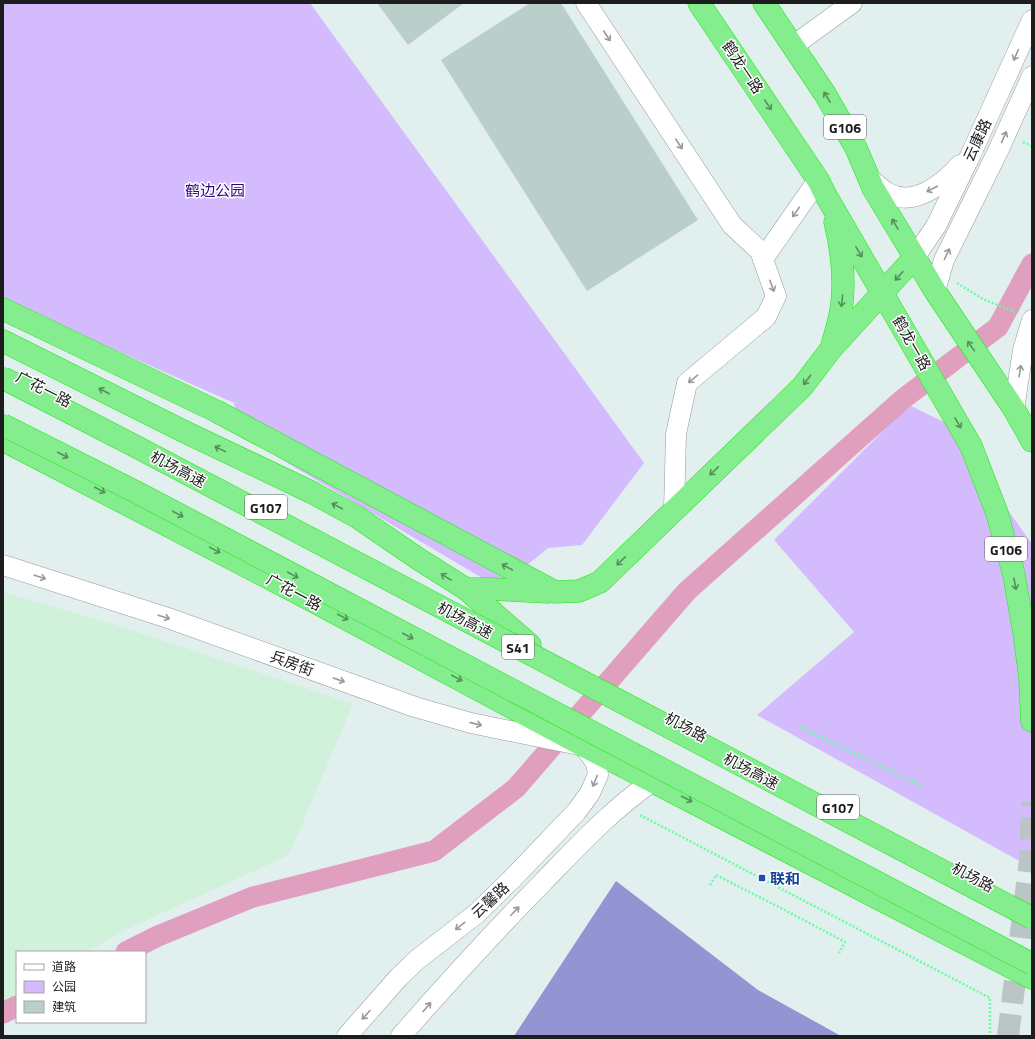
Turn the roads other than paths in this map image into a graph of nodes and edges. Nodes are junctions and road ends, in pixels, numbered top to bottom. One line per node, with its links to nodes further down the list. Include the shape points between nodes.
1 (586, 3): 12 (street, one-way to 12, via 732,225 760,251)
2 (699, 3): 10 (highway, 鹤龙一路 / G106, one-way to 10)
3 (764, 3): 6 (highway, G106)
4 (852, 3): 6 (street)
5 (1032, 20): 8 (street, 云康路, one-way to 8)
6 (793, 46): 9 (highway, G106, one-way to 6, via 839,116)
7 (1032, 76): 13 (street, 云康路, one-way to 7, via 944,260)
8 (971, 154): 9 (street, one-way to 9, via 943,182 914,197 899,197 888,193); 11 (street, 云康路, via 936,226)
9 (868, 177): 11 (highway, G106, one-way to 9)
10 (822, 187): 12 (street, one-way to 12); 14 (highway, 鹤龙一路 / G106, one-way to 14); 18 (highway, G106, one-way to 18, via 833,211 844,286)
11 (915, 258): 13 (highway, G106); 14 (highway, one-way to 14)
12 (763, 259): 25 (street, one-way to 25, via 776,296 766,317 687,383 676,434)
13 (935, 291): 21 (highway, G106, one-way to 13)
14 (883, 294): 18 (highway); 30 (highway, 鹤龙一路 / G106, one-way to 30, via 971,446 997,513 1014,575 1024,632)
15 (3, 309): 28 (highway, one-way to 15, via 216,411)
16 (1025, 317): 21 (street, one-way to 16)
17 (3, 341): 27 (highway, one-way to 17, via 357,517 326,500)
18 (831, 349): 25 (highway, one-way to 25, via 802,387)
19 (3, 368): 29 (highway, 广花一路 / G107, via 120,428 314,534)
20 (3, 378): 34 (highway, 机场高速 / S41, bridge)
21 (1014, 409): 24 (highway, G106)
22 (3, 424): 35 (highway, one-way to 35, bridge)
23 (3, 440): 31 (highway, 广花一路, one-way to 31, via 306,597)
24 (1032, 441)
25 (674, 510): 28 (highway, one-way to 28, via 600,582 579,591)
26 (3, 565): 31 (street, 兵房街, one-way to 31, via 168,618 415,707 471,723)
27 (466, 589): 28 (highway); 29 (highway)
28 (555, 592)
29 (530, 645): 33 (highway, 机场路 / G107)
30 (1032, 721)
31 (583, 745): 32 (highway); 37 (street, 云馨路, one-way to 37, via 596,763 598,775 590,793 577,811 476,914 399,977)
32 (653, 781): 36 (highway, one-way to 36); 38 (street, 云馨路, one-way to 32, via 475,953 582,842 621,805)
33 (1032, 908)
34 (1032, 918)
35 (1032, 964)
36 (1032, 978)
37 (347, 1036)
38 (401, 1036)

